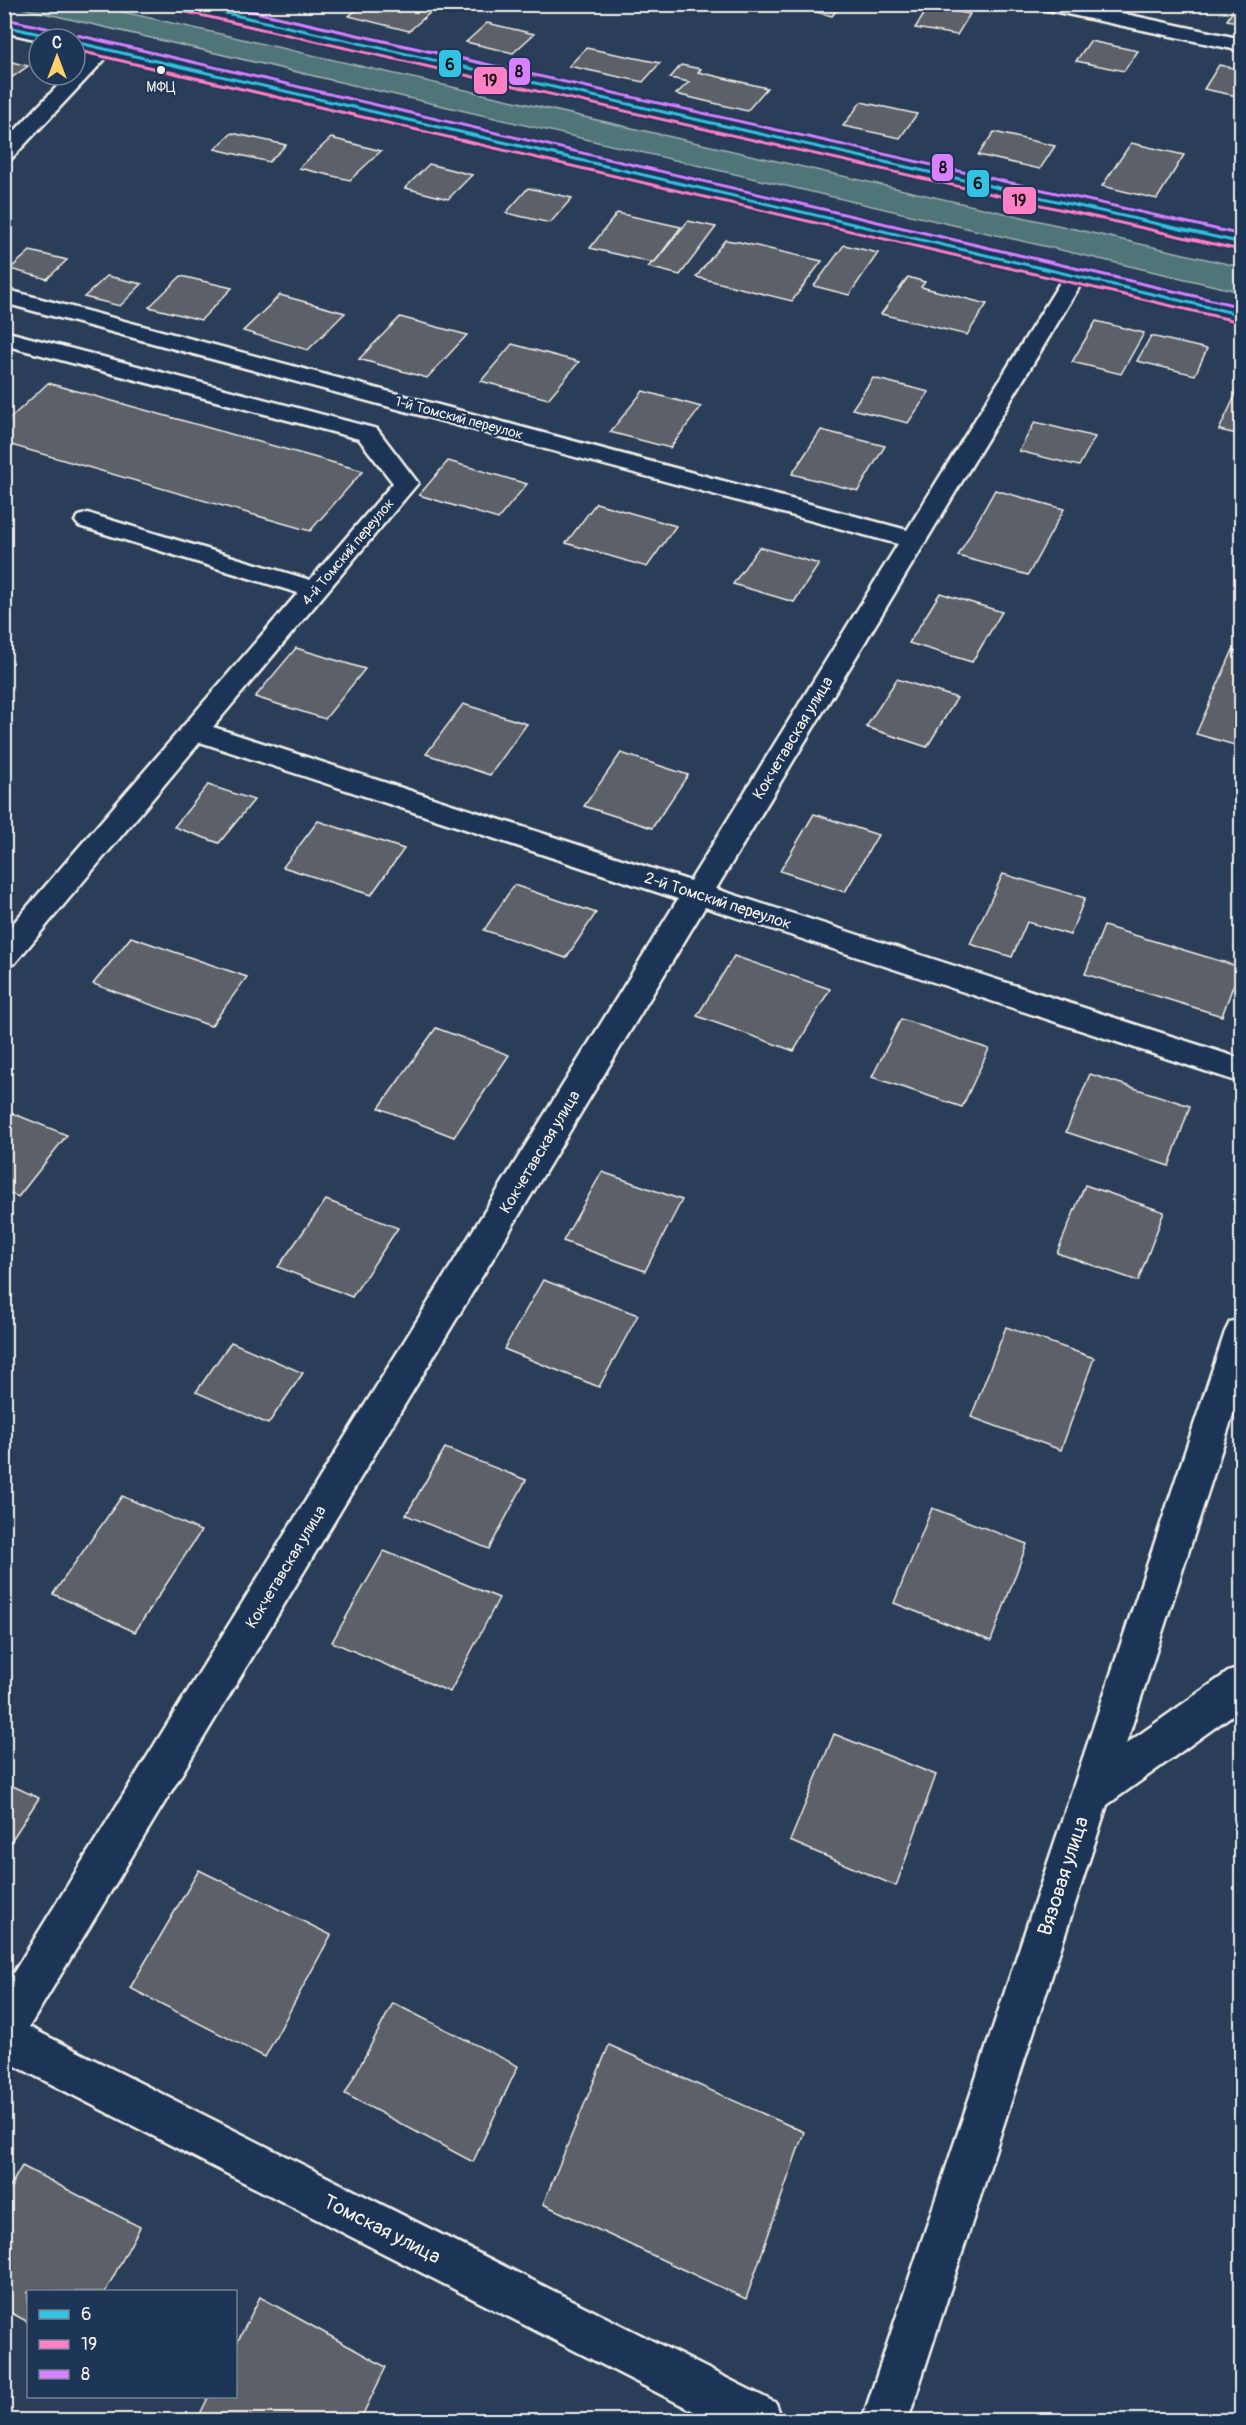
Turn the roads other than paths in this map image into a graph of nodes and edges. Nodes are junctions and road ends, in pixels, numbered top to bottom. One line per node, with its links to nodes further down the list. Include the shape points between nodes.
1 (183, 4): 9 (street)
2 (1048, 4): 6 (street)
3 (4, 26): 4 (street)
4 (27, 31)
5 (87, 45): 7 (street)
6 (1242, 45)
7 (103, 49): 8 (street); 10 (street)
8 (4, 155)
9 (1242, 243)
10 (1075, 276): 12 (street); 15 (street, Кокчетавская улица)
11 (4, 296): 15 (street, 1-й Томский переулок)
12 (1242, 315)
13 (4, 338): 16 (street, 4-й Томский переулок, via 368,434 406,483)
14 (88, 521): 16 (street)
15 (914, 540): 18 (street, Кокчетавская улица)
16 (316, 590): 17 (street, 4-й Томский переулок)
17 (195, 731): 18 (street, 2-й Томский переулок); 19 (street, 4-й Томский переулок)
18 (698, 894): 20 (street, 2-й Томский переулок); 24 (street, Кокчетавская улица)
19 (4, 955)
20 (1242, 1071)
21 (1241, 1337): 23 (street, Вязовая улица)
22 (1242, 1685): 23 (street)
23 (1090, 1793): 27 (street, Вязовая улица)
24 (4, 2028)
25 (4, 2037): 26 (street, Томская улица)
26 (759, 2421)
27 (885, 2421)

